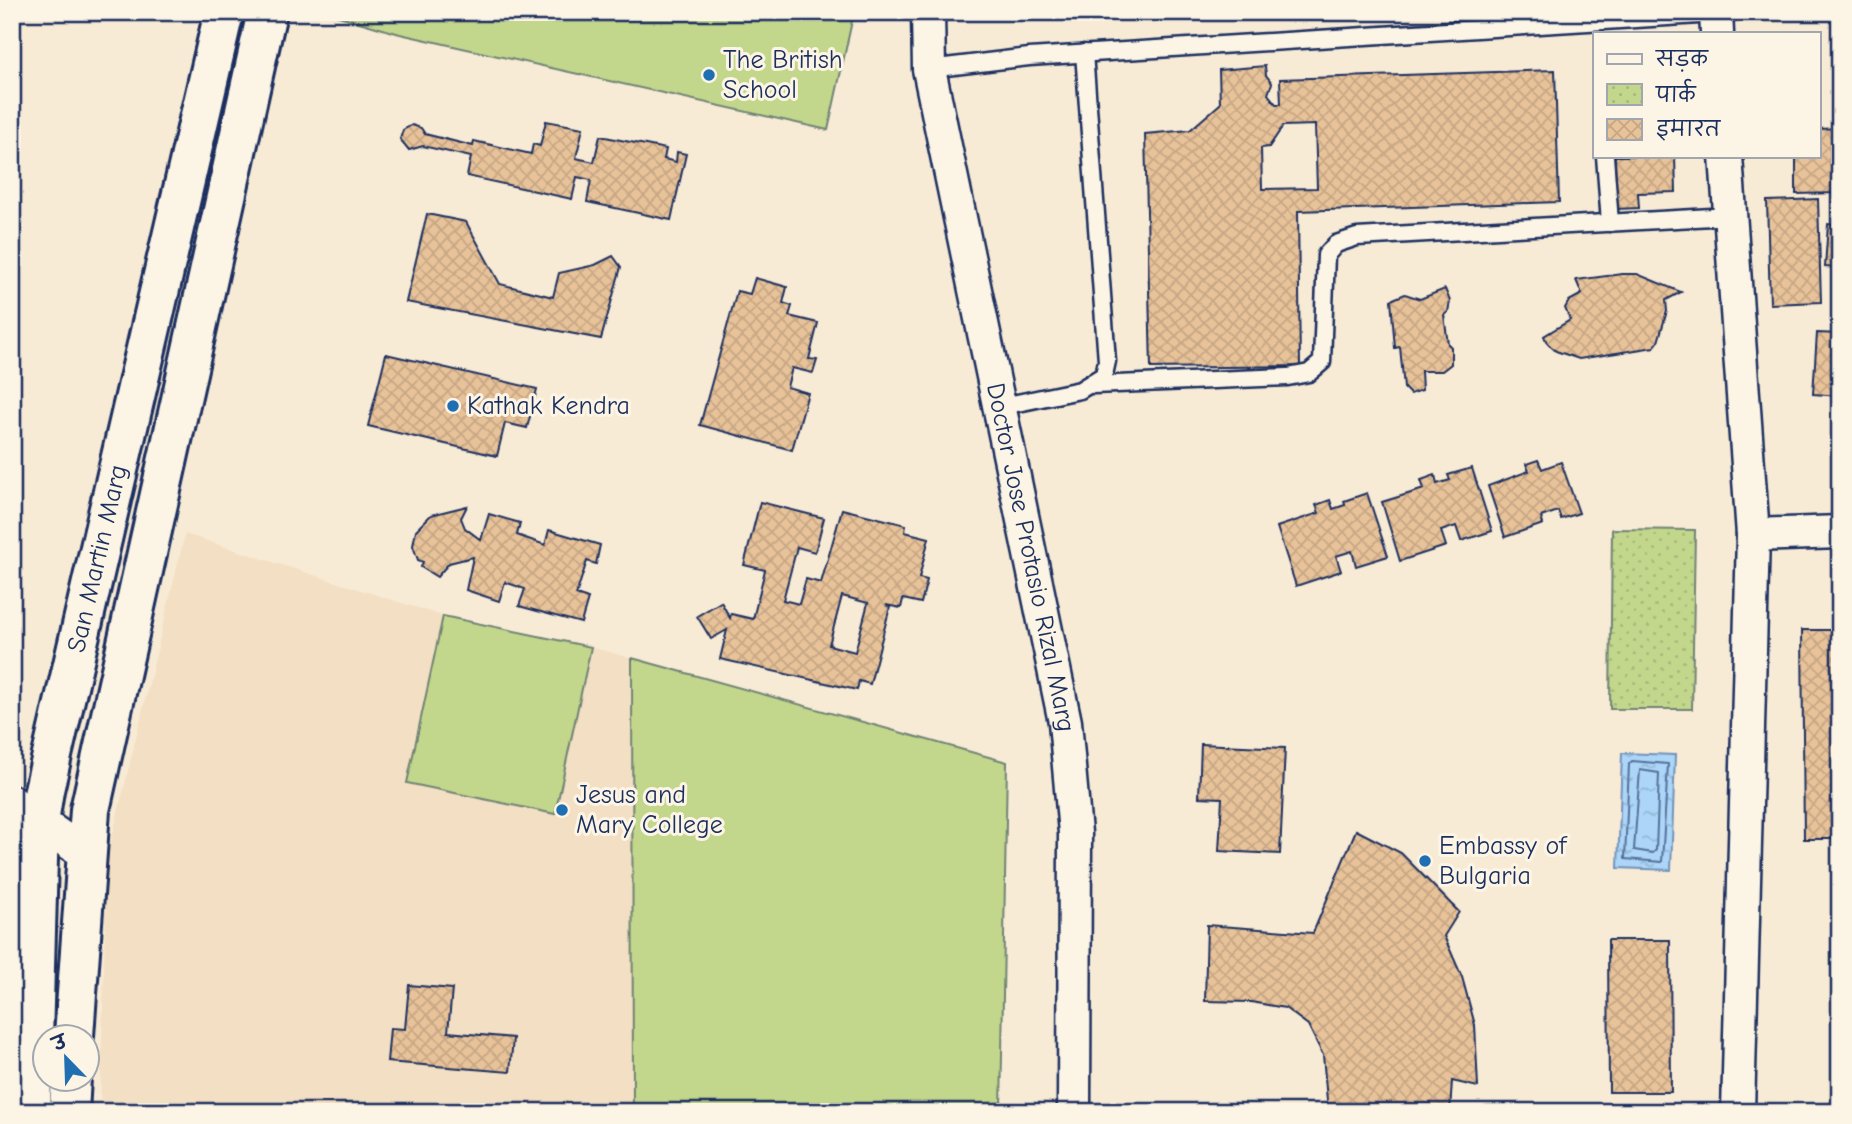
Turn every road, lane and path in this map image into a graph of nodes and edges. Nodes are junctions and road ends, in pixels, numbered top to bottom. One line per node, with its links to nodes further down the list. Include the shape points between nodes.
1 (224, 12): 16 (street, San Martin Marg)
2 (267, 12): 17 (street, San Martin Marg, via 90,810)
3 (928, 12): 7 (street, Doctor Jose Protasio Rizal Marg)
4 (1716, 20): 5 (lane)
5 (1596, 27): 6 (lane)
6 (1084, 53): 7 (lane); 12 (lane, via 1107,341 1104,375)
7 (929, 69): 13 (street, Doctor Jose Protasio Rizal Marg)
8 (1605, 158): 11 (lane)
9 (1726, 158): 10 (street)
10 (1730, 216): 11 (lane); 15 (street)
11 (1610, 223): 12 (lane, via 1357,237 1336,244 1326,255 1322,362 1309,373)
12 (1093, 384): 13 (lane)
13 (998, 407): 22 (street, Doctor Jose Protasio Rizal Marg, via 1065,722 1075,833)
14 (1840, 532): 15 (street)
15 (1754, 535): 23 (street)
16 (25, 812): 17 (street); 20 (street, San Martin Marg)
17 (85, 854): 18 (street, San Martin Marg)
18 (75, 1023)
19 (70, 1092): 21 (street)
20 (31, 1112)
21 (69, 1112)
22 (1074, 1112)
23 (1738, 1112)

